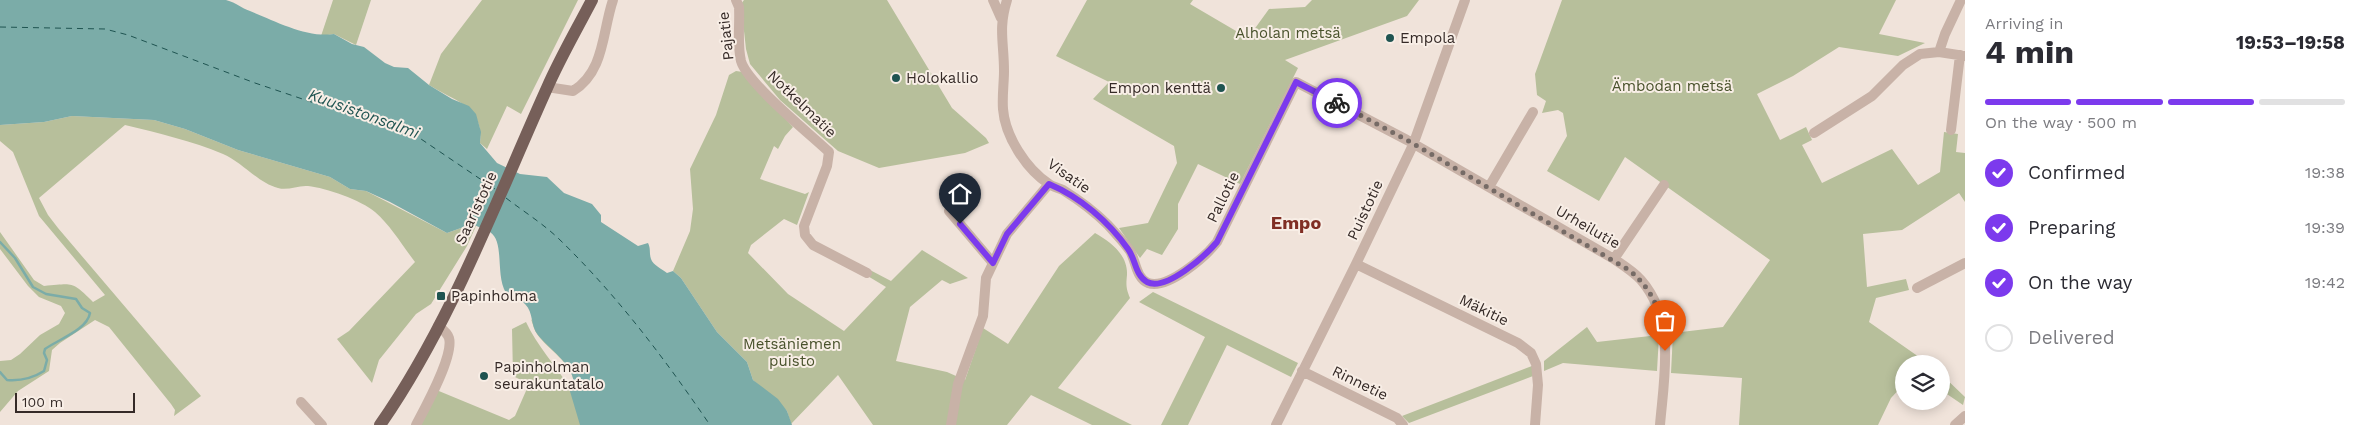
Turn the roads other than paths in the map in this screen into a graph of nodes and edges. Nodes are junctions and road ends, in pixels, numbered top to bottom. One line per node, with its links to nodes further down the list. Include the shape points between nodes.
1 (592, 0): 13 (main road, Saaristotie)
2 (613, 0): 13 (street, via 600,57 593,70 573,91)
3 (736, 0): 11 (street, Pajatie, via 742,62)
4 (993, 0): 8 (street)
5 (1007, 0): 8 (street, Visatie)
6 (1466, 0): 17 (street, Puistotie)
7 (1961, 0): 9 (street)
8 (1002, 18): 18 (street, Visatie, via 1004,119 1021,155)
9 (1939, 52): 10 (street); 16 (street, via 1920,54 1912,59 1872,96)
10 (1962, 56): 15 (street)
11 (746, 69): 26 (street, Notkelmatie, via 777,104 829,152 827,166 804,226 808,240)
12 (1296, 82): 17 (street, Urheilutie); 27 (street, Pallotie, via 1217,242 1207,254 1174,277 1158,283 1149,283)
13 (547, 87): 29 (main road, Saaristotie)
14 (1533, 112): 20 (street)
15 (1951, 130)
16 (1814, 132)
17 (1413, 145): 20 (street, Urheilutie); 25 (street, Puistotie)
18 (1049, 184): 23 (street, via 1007,234); 27 (street, Visatie, via 1076,199 1107,224 1130,252)
19 (1664, 185): 22 (street)
20 (1489, 187): 22 (street, Urheilutie)
21 (950, 211): 23 (street)
22 (1614, 259): 40 (street, Urheilutie, via 1640,279 1658,307 1665,351)
23 (993, 263): 36 (street, via 986,278 983,316 958,384)
24 (1965, 263): 28 (street)
25 (1356, 264): 30 (street, Puistotie); 39 (street, Mäkitie, via 1518,343 1531,353 1538,373)
26 (867, 273)
27 (1140, 277)
28 (1917, 288)
29 (438, 326): 34 (main road, Saaristotie, via 410,380); 35 (street, via 446,332 449,343 440,376)
30 (1302, 371): 37 (street, Puistotie); 38 (street, Rinnetie, via 1396,418)
31 (301, 402): 33 (street)
32 (1965, 416): 41 (street)
33 (322, 425)
34 (380, 425)
35 (416, 425)
36 (951, 425)
37 (1276, 425)
38 (1403, 425)
39 (1535, 425)
40 (1660, 425)
41 (1955, 425)

